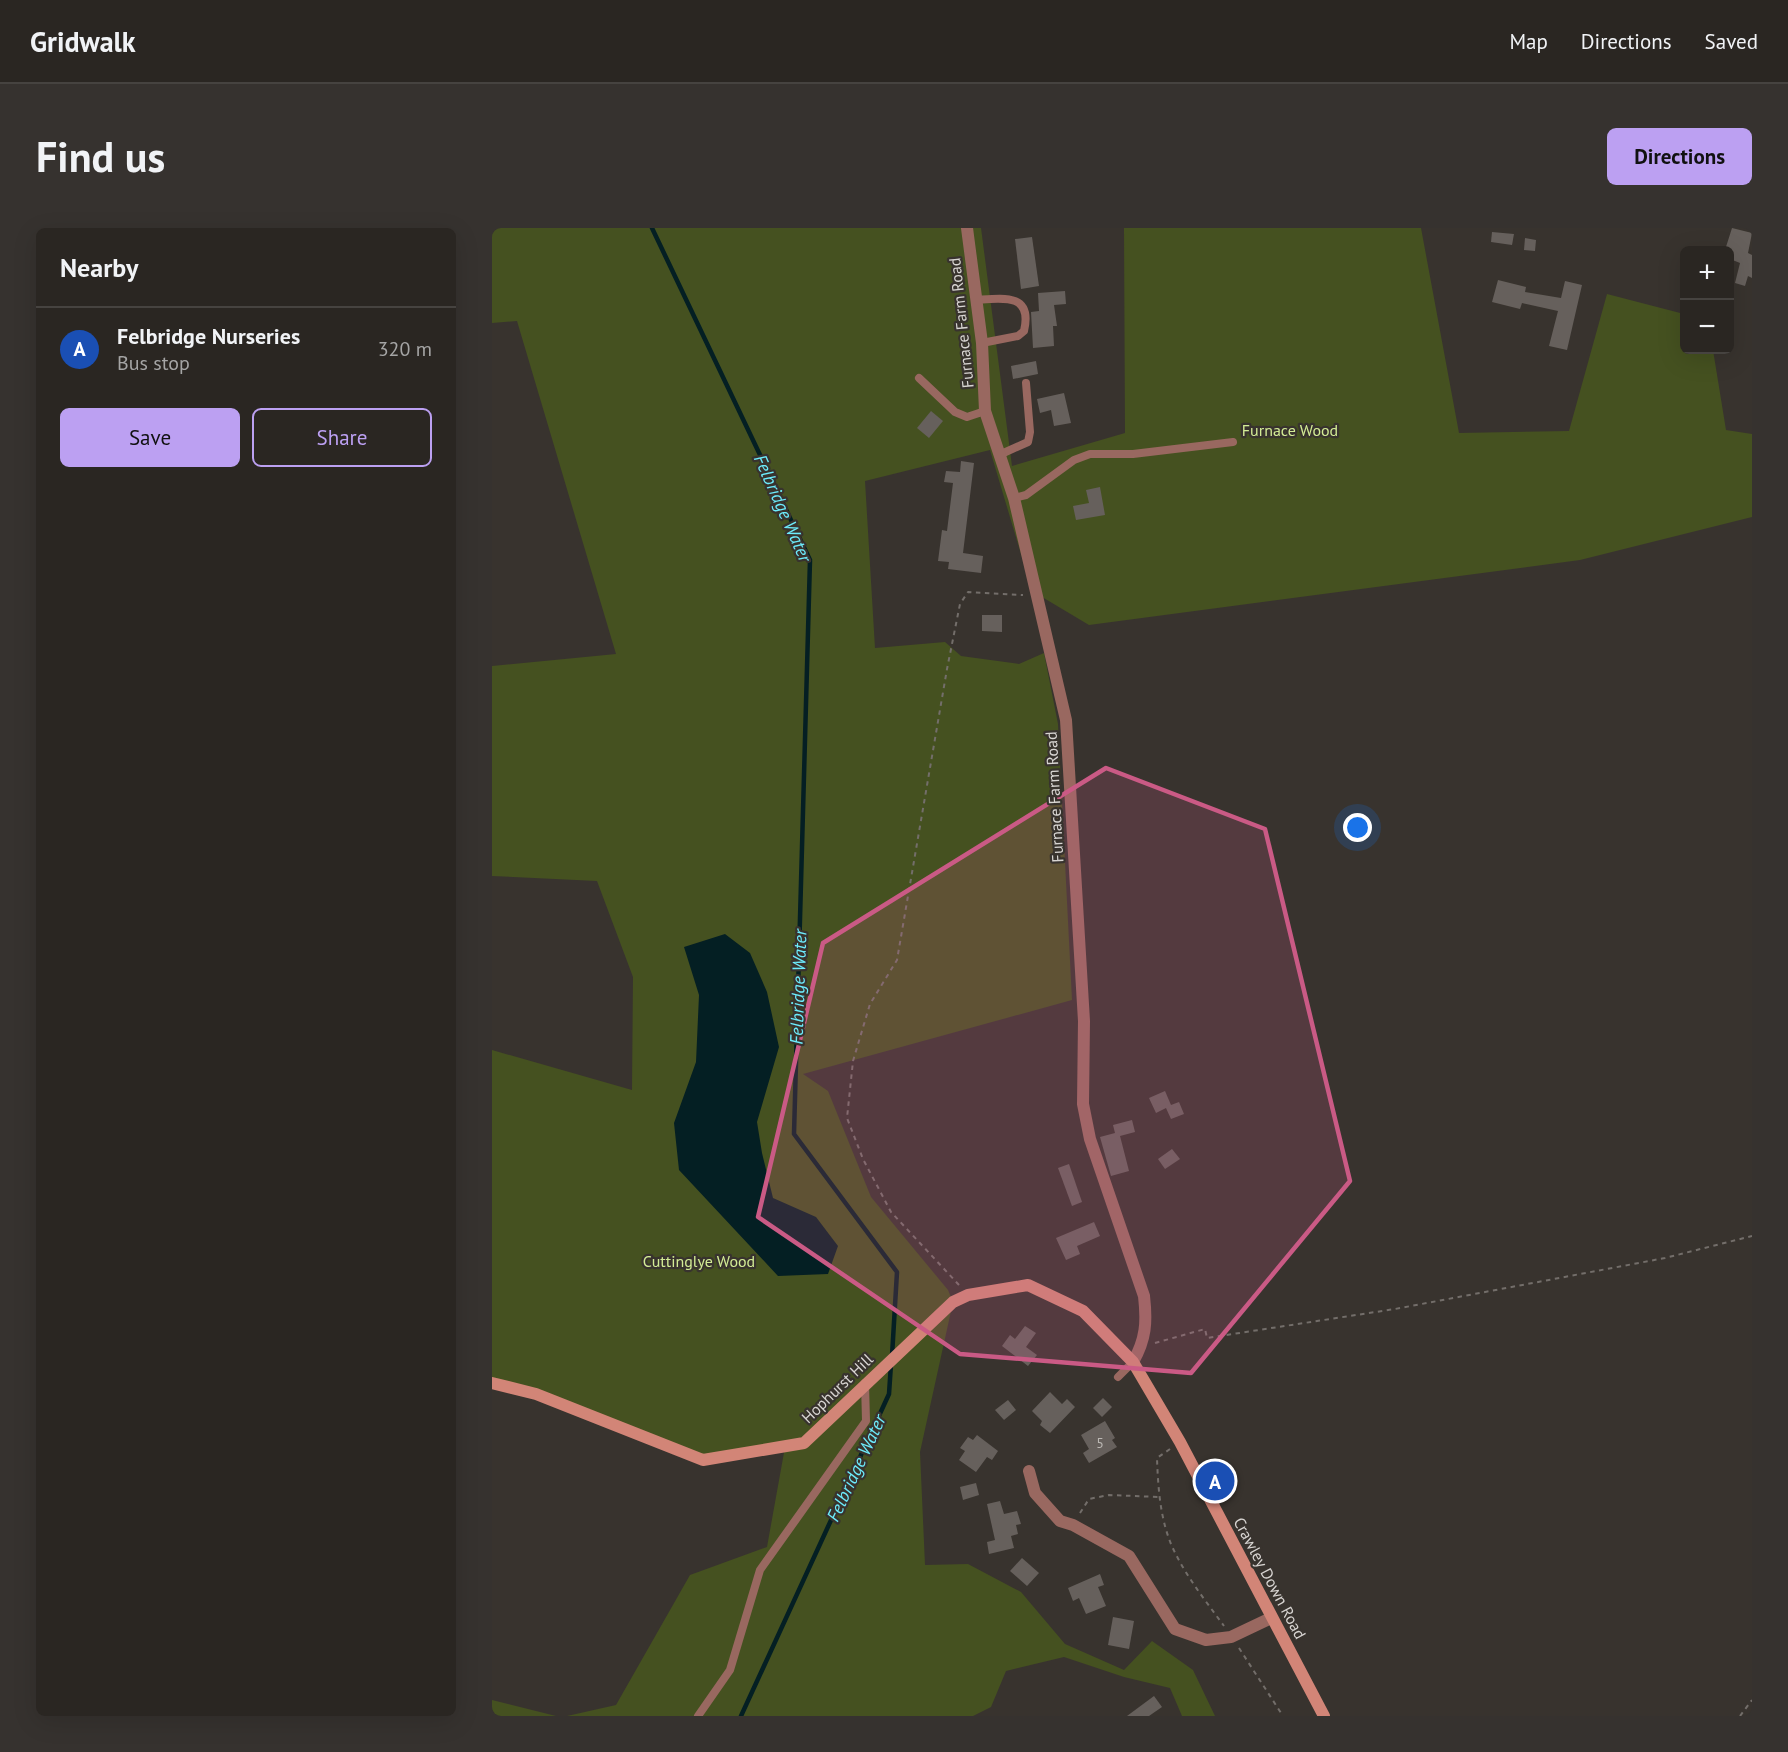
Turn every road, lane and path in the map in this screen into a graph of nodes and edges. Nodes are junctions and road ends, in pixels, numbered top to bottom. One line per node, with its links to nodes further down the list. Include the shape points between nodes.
1 (967, 228): 2 (street, Furnace Farm Road)
2 (977, 300): 3 (street, Furnace Farm Road); 3 (lane, via 1014,299 1025,311 1024,331 1018,336)
3 (982, 343): 6 (street, Furnace Farm Road)
4 (919, 378): 6 (lane, via 955,412 967,417)
5 (1026, 383): 8 (lane, via 1028,442)
6 (986, 411): 8 (street, Furnace Farm Road)
7 (1233, 442): 9 (lane, via 1133,454 1090,453 1026,495)
8 (999, 455): 9 (street, Furnace Farm Road)
9 (1014, 498): 10 (street, Furnace Farm Road)
10 (1038, 597): 12 (path, via 968,592 960,604 897,960 870,1004 853,1061 847,1118 891,1212); 13 (street, Furnace Farm Road, via 1066,720 1084,1021 1083,1104 1090,1139 1144,1296 1147,1319)
11 (1752, 1236): 13 (path, via 1665,1258 1395,1309 1207,1338 1205,1329)
12 (968, 1295): 14 (street, Hophurst Hill, via 1028,1285 1083,1311); 17 (street, Hophurst Hill, via 953,1302)
13 (1142, 1346): 14 (street, Furnace Farm Road)
14 (1133, 1362): 15 (lane); 18 (street, Crawley Down Road)
15 (1118, 1377)
16 (492, 1383): 17 (street, Hophurst Hill, via 536,1394 703,1460 804,1443)
17 (865, 1383): 25 (lane, via 866,1421 760,1570 730,1670)
18 (1180, 1442): 20 (path, via 1157,1458); 22 (street, Crawley Down Road)
19 (1029, 1472): 21 (street, via 1035,1493 1060,1521)
20 (1159, 1497): 21 (path, via 1109,1495 1089,1499); 23 (path, via 1170,1542)
21 (1072, 1525): 23 (street, via 1129,1557 1175,1629 1206,1640)
22 (1271, 1618): 23 (street); 27 (street, Crawley Down Road)
23 (1231, 1637): 26 (path)
24 (1752, 1700): 28 (path)
25 (698, 1716)
26 (1283, 1716)
27 (1324, 1716)
28 (1740, 1716)

